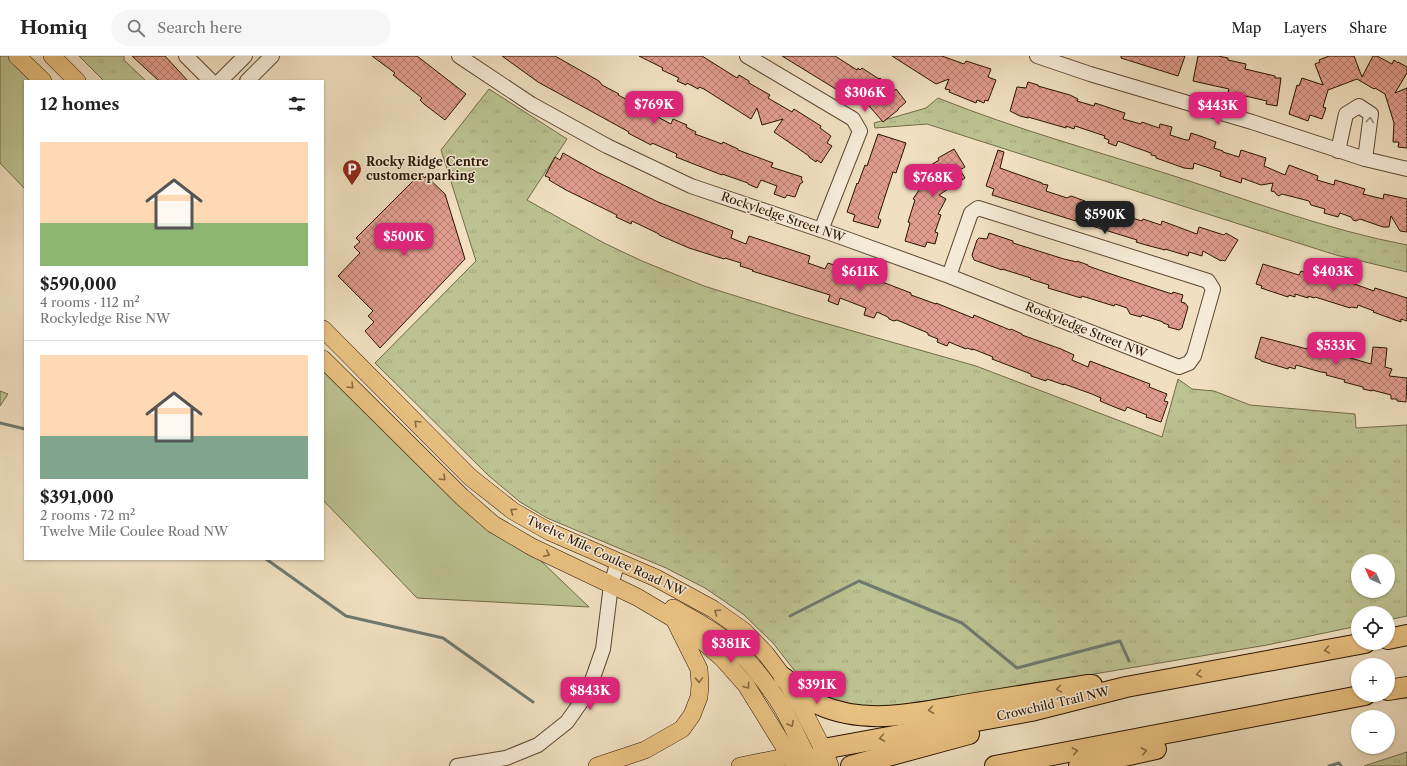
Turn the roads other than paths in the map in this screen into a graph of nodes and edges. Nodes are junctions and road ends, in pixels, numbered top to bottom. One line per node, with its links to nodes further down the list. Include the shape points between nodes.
1 (17, 56): 9 (main road)
2 (52, 56): 10 (main road)
3 (186, 56): 11 (street)
4 (245, 56): 12 (street)
5 (272, 56): 13 (street)
6 (747, 56): 17 (street, via 853,119 860,131)
7 (1037, 56): 14 (street)
8 (461, 57): 17 (street, Rockyledge Street NW, via 531,104 607,146 691,186)
9 (42, 80)
10 (77, 80)
11 (210, 80)
12 (221, 80)
13 (249, 80)
14 (1338, 151): 15 (street); 15 (street, one-way to 14, via 1371,114 1359,106 1346,114)
15 (1365, 159): 16 (street)
16 (1407, 168)
17 (821, 230): 18 (street, Rockyledge Street NW)
18 (949, 276): 18 (street, Rockyledge Street NW, via 971,213 978,208 1208,281 1213,290 1194,356 1189,363 1179,367)
19 (324, 330): 21 (main road, Twelve Mile Coulee Road NW, one-way to 19, via 550,532 513,512 470,477)
20 (324, 360): 22 (main road, Twelve Mile Coulee Road NW, one-way to 22, via 462,497 493,524 532,547)
21 (618, 561): 22 (street); 28 (main road, Twelve Mile Coulee Road NW, one-way to 21, via 744,631 713,609)
22 (611, 585): 23 (main road, Twelve Mile Coulee Road NW); 36 (street, via 603,649 588,692 567,722 538,745 506,758)
23 (637, 597): 24 (main road, Twelve Mile Coulee Road NW); 35 (main road, one-way to 35, via 668,605 726,640 742,655 779,702)
24 (674, 619): 35 (main road, Twelve Mile Coulee Road NW, one-way to 35, via 723,659); 37 (main road, one-way to 37, via 699,669 700,685 692,715 682,729 645,750)
25 (1407, 635): 26 (highway)
26 (1395, 638)
27 (1351, 646): 30 (highway, Crowchild Trail NW, one-way to 30)
28 (784, 678): 30 (highway, one-way to 28, via 1086,684 927,711 888,716 861,716 819,705); 35 (main road, Twelve Mile Coulee Road NW, via 803,710)
29 (1407, 686): 31 (highway)
30 (1126, 687): 34 (highway, Crowchild Trail NW)
31 (1395, 689)
32 (1351, 698): 40 (highway, one-way to 32)
33 (1351, 701): 41 (highway, one-way to 33, via 1336,708)
34 (1031, 711): 35 (highway, Crowchild Trail NW, one-way to 35); 39 (highway, via 990,729)
35 (810, 761): 38 (main road, Crowchild Trail NW)
36 (457, 766)
37 (597, 766)
38 (740, 766)
39 (851, 766)
40 (995, 766)
41 (1079, 766)

